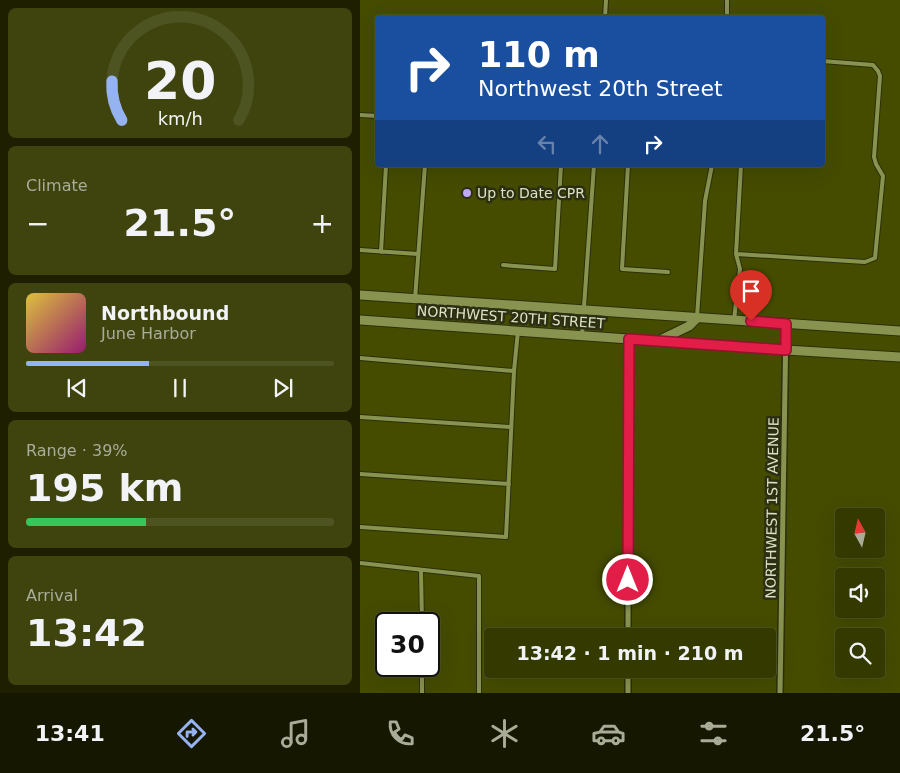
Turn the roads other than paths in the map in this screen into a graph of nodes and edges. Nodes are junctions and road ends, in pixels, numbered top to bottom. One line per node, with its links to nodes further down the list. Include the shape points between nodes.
1 (606, 0): 3 (lane)
2 (727, 0): 4 (lane)
3 (605, 15)
4 (726, 15)
5 (825, 61): 18 (lane, via 873,65 880,76 874,157 882,176 875,258 865,262)
6 (360, 115): 7 (lane)
7 (375, 116)
8 (386, 167): 16 (lane)
9 (425, 167): 17 (lane)
10 (561, 167): 19 (lane, via 555,269)
11 (594, 167): 23 (lane)
12 (628, 167): 20 (lane, via 622,269)
13 (712, 167): 24 (lane, via 705,201)
14 (742, 167): 18 (lane)
15 (360, 250): 16 (lane)
16 (381, 252): 17 (lane)
17 (418, 254): 22 (lane)
18 (736, 254): 26 (lane, via 740,269)
19 (503, 265)
20 (668, 272)
21 (360, 295): 22 (street, NORTHWEST 20TH STREET)
22 (415, 299): 23 (street, NORTHWEST 20TH STREET)
23 (584, 310): 24 (street, NORTHWEST 20TH STREET); 30 (lane)
24 (697, 318): 26 (street, NORTHWEST 20TH STREET); 32 (street, via 689,326)
25 (360, 320): 28 (street, NORTHWEST 20TH STREET)
26 (734, 320): 27 (street, NORTHWEST 20TH STREET)
27 (786, 324): 29 (street, NORTHWEST 20TH STREET); 33 (street, NORTHWEST 1ST AVENUE)
28 (518, 331): 30 (street, NORTHWEST 20TH STREET); 36 (lane)
29 (900, 331)
30 (582, 335): 31 (street, NORTHWEST 20TH STREET)
31 (629, 339): 32 (street, NORTHWEST 20TH STREET); 45 (street)
32 (657, 341): 33 (street, NORTHWEST 20TH STREET)
33 (786, 350): 34 (street, NORTHWEST 20TH STREET); 51 (street, NORTHWEST 1ST AVENUE)
34 (900, 357)
35 (360, 358): 36 (lane)
36 (514, 371): 38 (lane)
37 (360, 417): 38 (lane)
38 (511, 427): 40 (lane)
39 (360, 474): 40 (lane)
40 (509, 484): 41 (lane, via 506,537)
41 (360, 527)
42 (360, 563): 43 (lane)
43 (421, 570): 44 (lane); 49 (lane, via 479,576)
44 (422, 612)
45 (628, 628)
46 (422, 677): 48 (lane)
47 (628, 678): 50 (street)
48 (422, 693)
49 (479, 693)
50 (628, 693)
51 (780, 693)

